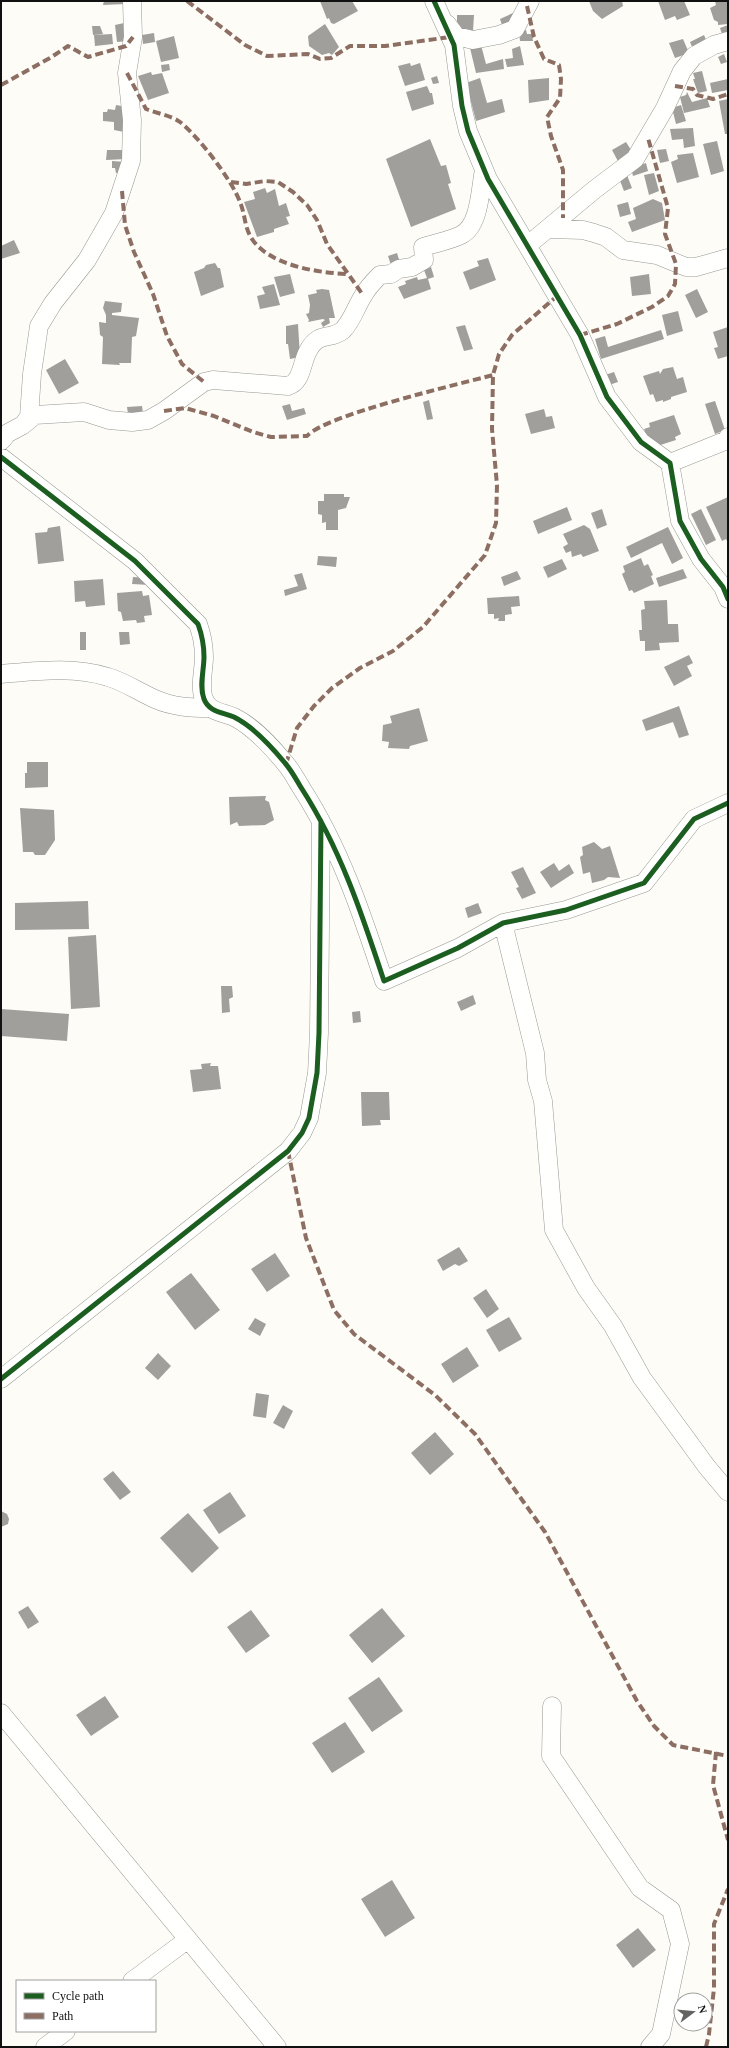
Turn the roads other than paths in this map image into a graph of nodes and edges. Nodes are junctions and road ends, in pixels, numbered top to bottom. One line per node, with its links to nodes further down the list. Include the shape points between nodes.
1 (132, 1): 10 (street, via 133,37 127,73 132,120 131,161 114,213 87,260 53,303 40,326 32,374 29,417)
2 (434, 1): 4 (street)
3 (530, 1): 4 (street, via 514,28 499,35 473,40 456,36)
4 (443, 20): 6 (street, via 454,45 468,131)
5 (728, 42): 7 (street, via 714,45 694,56 682,72 665,108 635,159)
6 (484, 170): 8 (street); 10 (street, via 476,218 471,228 462,235 423,247 424,260 412,268 401,268 391,274 380,275 363,295 342,331 336,335 320,337 313,344 294,385 213,380 204,382 148,420 132,422 109,420 84,412 59,413 35,415)
7 (549, 229): 8 (street); 9 (street, via 583,230 606,236 623,250 657,255 686,267 696,267)
8 (528, 245): 14 (street, via 580,335 607,397 641,442)
9 (728, 258)
10 (23, 425): 12 (street, via 8,433)
11 (728, 438): 14 (street)
12 (1, 441)
13 (1, 457): 17 (street, via 135,562 198,624 204,656 204,698)
14 (670, 463): 15 (street, via 680,521 701,559 724,587)
15 (728, 599)
16 (1, 674): 17 (street, via 75,670 108,676 171,704 186,708)
17 (210, 708): 19 (street, via 248,726 265,742 286,764)
18 (728, 803): 20 (street, via 694,819 644,883 566,910)
19 (321, 818): 20 (street, via 366,925 384,981 458,948); 21 (street, via 319,1033 313,1100 302,1133 288,1151)
20 (503, 923): 22 (street, via 535,1054 537,1080 543,1101 554,1230 586,1288 613,1326 642,1378)
21 (1, 1380)
22 (728, 1492)
23 (552, 1706): 30 (street, via 551,1756 640,1888 671,1910 680,1944 661,2034)
24 (1, 1713): 25 (street)
25 (187, 1940): 26 (street); 29 (street)
26 (133, 1980)
27 (65, 2032): 28 (street)
28 (44, 2047)
29 (277, 2047)
30 (650, 2047)

